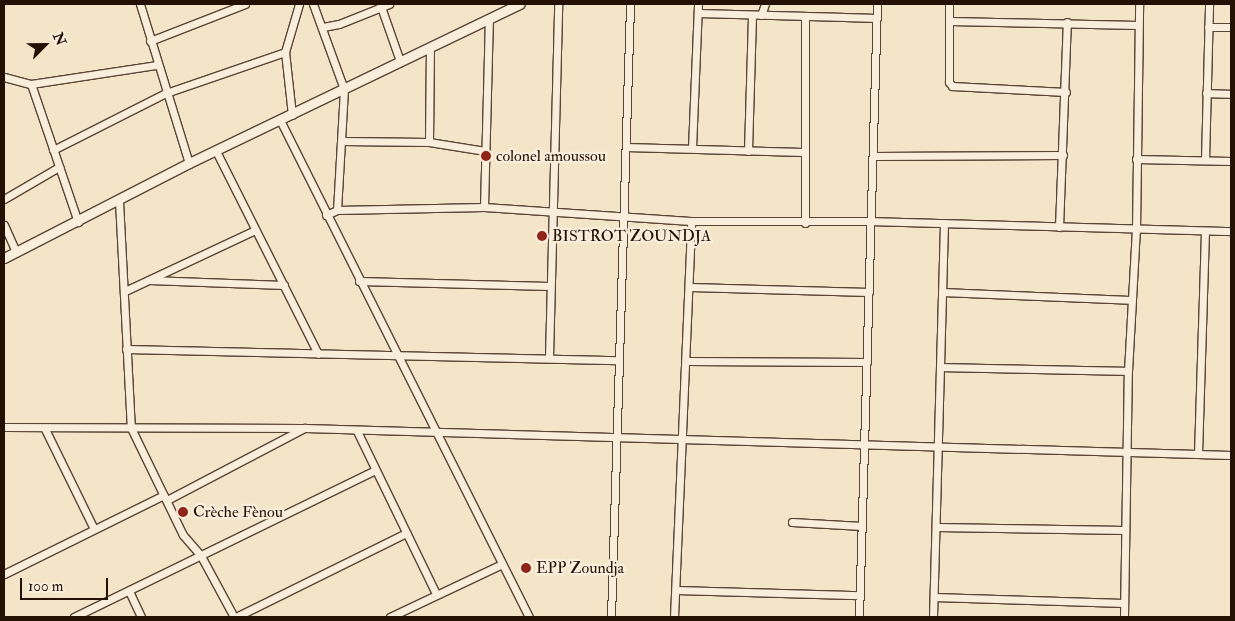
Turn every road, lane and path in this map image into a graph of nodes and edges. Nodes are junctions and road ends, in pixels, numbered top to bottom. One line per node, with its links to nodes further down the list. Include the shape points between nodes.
1 (140, 4): 29 (street)
2 (245, 4): 29 (street)
3 (299, 4): 31 (street)
4 (313, 4): 26 (street)
5 (389, 4): 15 (street)
6 (520, 4): 16 (street)
7 (558, 4): 63 (street)
8 (630, 4): 45 (street)
9 (698, 4): 17 (street)
10 (765, 4): 19 (street)
11 (878, 4): 21 (street)
12 (950, 4): 23 (street)
13 (1138, 4): 25 (street)
14 (1208, 4): 27 (street)
15 (380, 6): 26 (street, via 339,24); 32 (street)
16 (507, 6): 22 (street)
17 (698, 13): 18 (street); 46 (street)
18 (752, 15): 19 (street); 48 (street)
19 (761, 16): 20 (street)
20 (805, 16): 21 (street); 51 (street)
21 (877, 18): 53 (street)
22 (489, 21): 30 (street); 50 (street)
23 (950, 21): 24 (street); 37 (street, via 949,82 952,86)
24 (1067, 22): 25 (street); 37 (street)
25 (1138, 25): 54 (street)
26 (322, 27): 36 (street)
27 (1208, 27): 28 (street); 39 (street)
28 (1231, 27)
29 (150, 41): 33 (street)
30 (430, 49): 32 (street); 44 (street)
31 (286, 52): 38 (street); 41 (street)
32 (400, 62): 36 (street)
33 (156, 65): 35 (street); 38 (street)
34 (4, 77): 35 (street)
35 (31, 84): 47 (street)
36 (344, 89): 41 (street); 43 (street)
37 (1066, 92): 52 (street)
38 (166, 93): 47 (street); 57 (street)
39 (1206, 93): 40 (street); 55 (street)
40 (1231, 94)
41 (292, 114): 42 (street)
42 (280, 120): 49 (street); 64 (street)
43 (343, 141): 44 (street); 62 (street)
44 (429, 142): 50 (street)
45 (626, 147): 46 (street); 65 (street)
46 (692, 148): 48 (street)
47 (53, 150): 58 (street)
48 (748, 150): 51 (street)
49 (216, 151): 57 (street); 73 (street)
50 (486, 151): 61 (street)
51 (804, 152): 69 (street)
52 (1063, 155): 53 (street); 72 (street)
53 (873, 156): 67 (street)
54 (1136, 159): 55 (street); 74 (street)
55 (1205, 160): 56 (street)
56 (1231, 160)
57 (188, 163): 60 (street)
58 (59, 167): 59 (street); 68 (street)
59 (4, 199)
60 (119, 201): 68 (street); 84 (street)
61 (484, 207): 62 (street); 63 (street)
62 (337, 210): 64 (street)
63 (552, 211): 65 (street); 82 (street)
64 (326, 215): 80 (street)
65 (624, 215): 66 (street); 92 (street)
66 (691, 221): 69 (street); 83 (street)
67 (871, 221): 69 (street); 70 (street); 85 (street)
68 (78, 222): 77 (street)
69 (805, 223)
70 (944, 224): 72 (street); 86 (street)
71 (4, 225): 77 (street)
72 (1059, 227): 74 (street)
73 (255, 230): 79 (street); 81 (street)
74 (1136, 230): 75 (street); 87 (street)
75 (1205, 230): 76 (street); 108 (street)
76 (1231, 231)
77 (16, 252): 78 (street)
78 (4, 258)
79 (146, 280): 81 (street); 84 (street)
80 (359, 281): 82 (street); 90 (street)
81 (284, 285): 89 (street)
82 (549, 286): 91 (street)
83 (690, 287): 85 (street); 93 (street)
84 (125, 291): 88 (street)
85 (869, 292): 94 (street)
86 (942, 292): 87 (street); 95 (street)
87 (1130, 300): 96 (street)
88 (126, 348): 89 (street); 98 (street)
89 (318, 354): 90 (street)
90 (395, 355): 91 (street); 102 (street)
91 (549, 357): 92 (street)
92 (618, 360): 103 (street)
93 (687, 361): 94 (street); 104 (street)
94 (867, 362): 105 (street)
95 (941, 367): 96 (street); 106 (street)
96 (1128, 371): 107 (street)
97 (4, 427): 100 (street)
98 (131, 428): 99 (street); 100 (street); 111 (street)
99 (305, 428): 101 (street); 111 (street)
100 (45, 429): 115 (street)
101 (357, 431): 102 (street); 110 (street)
102 (436, 433): 103 (street); 119 (street)
103 (618, 438): 104 (street); 132 (street)
104 (681, 441): 105 (street); 121 (street)
105 (864, 446): 106 (street); 113 (street)
106 (938, 446): 107 (street); 114 (street)
107 (1129, 450): 108 (street); 116 (street)
108 (1198, 454): 109 (street)
109 (1231, 455)
110 (375, 470): 117 (street); 118 (street)
111 (166, 498): 115 (street); 118 (street, via 183,535)
112 (792, 522): 113 (street)
113 (862, 526): 124 (street)
114 (936, 527): 116 (street); 125 (street)
115 (94, 529): 120 (street)
116 (1125, 530): 126 (street)
117 (406, 533): 123 (street); 129 (street)
118 (200, 556): 122 (street); 129 (street)
119 (502, 564): 123 (street); 131 (street)
120 (4, 574)
121 (676, 590): 124 (street); 133 (street)
122 (129, 591): 127 (street); 128 (street)
123 (436, 594): 130 (street)
124 (860, 595): 134 (street)
125 (934, 597): 126 (street); 135 (street)
126 (1124, 603): 136 (street)
127 (74, 617)
128 (141, 617)
129 (235, 617)
130 (390, 617)
131 (528, 617)
132 (611, 617)
133 (674, 617)
134 (859, 617)
135 (933, 617)
136 (1124, 617)

